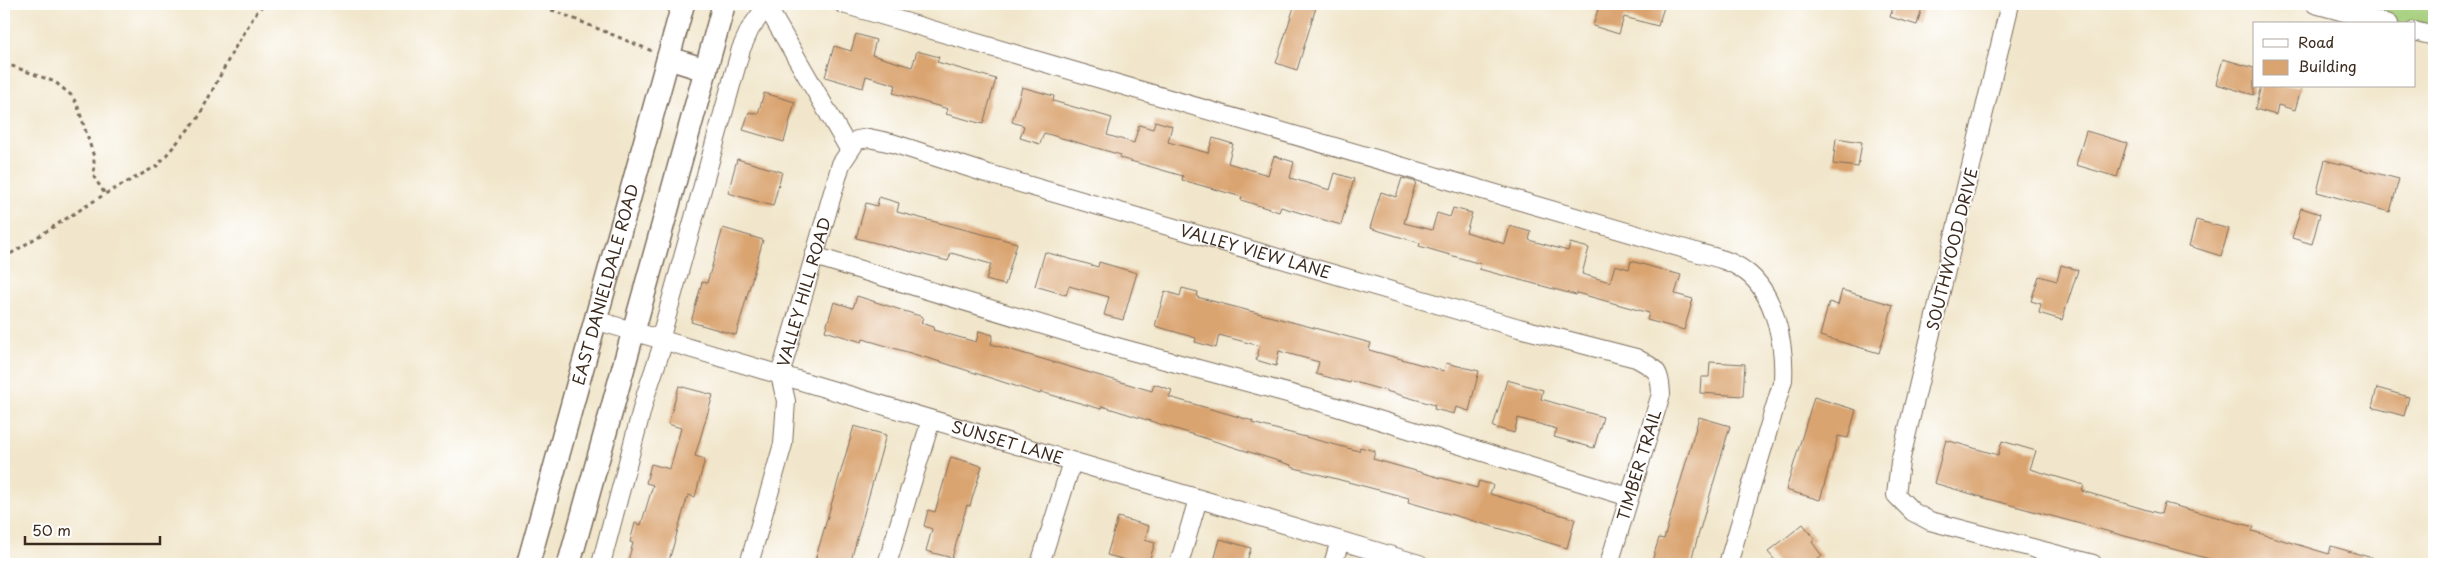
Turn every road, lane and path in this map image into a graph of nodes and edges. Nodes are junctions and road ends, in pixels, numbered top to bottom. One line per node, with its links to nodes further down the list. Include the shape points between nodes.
1 (264, 4): 16 (path, via 233,51 198,118 157,166)
2 (528, 4): 12 (path, via 616,35)
3 (683, 4): 12 (main road, EAST DANIELDALE ROAD)
4 (724, 4): 14 (main road)
5 (767, 4): 15 (street); 21 (street, via 741,49)
6 (844, 4): 40 (street, via 1730,262 1745,271 1767,294 1784,366 1783,380)
7 (2010, 4): 29 (street, SOUTHWOOD DRIVE, via 1900,462 1896,495 1912,512 1930,521)
8 (2315, 4): 9 (street)
9 (2382, 22)
10 (2416, 32): 11 (street)
11 (2434, 36)
12 (668, 58): 14 (main road); 19 (main road, EAST DANIELDALE ROAD)
13 (4, 63): 16 (path, via 55,82 71,96 77,104 94,156 94,177)
14 (706, 70): 20 (main road)
15 (853, 145): 17 (street, VALLEY HILL ROAD, via 841,164); 22 (street, VALLEY VIEW LANE, via 869,138 892,143 1519,328 1636,358)
16 (106, 194): 18 (path)
17 (814, 256): 23 (street, VALLEY HILL ROAD); 26 (street, via 1113,346 1317,401)
18 (4, 258)
19 (595, 320): 20 (street, SUNSET LANE); 30 (main road, EAST DANIELDALE ROAD)
20 (634, 332): 21 (street, SUNSET LANE); 31 (main road)
21 (662, 340): 23 (street, SUNSET LANE); 32 (street)
22 (1652, 367): 26 (street, TIMBER TRAIL, via 1660,376 1661,394)
23 (780, 375): 24 (street, SUNSET LANE); 33 (street, VALLEY HILL ROAD, via 786,402 783,444)
24 (931, 420): 25 (street, SUNSET LANE); 34 (street)
25 (1072, 462): 27 (street, SUNSET LANE); 35 (street)
26 (1629, 497): 39 (street, TIMBER TRAIL)
27 (1198, 499): 28 (street, SUNSET LANE); 36 (street)
28 (1340, 541): 37 (street); 38 (street, SUNSET LANE)
29 (2049, 558): 41 (street)
30 (528, 564)
31 (569, 564)
32 (601, 564)
33 (749, 564)
34 (887, 564)
35 (1040, 564)
36 (1179, 564)
37 (1333, 564)
38 (1419, 564)
39 (1609, 564)
40 (1728, 564)
41 (2093, 564)

